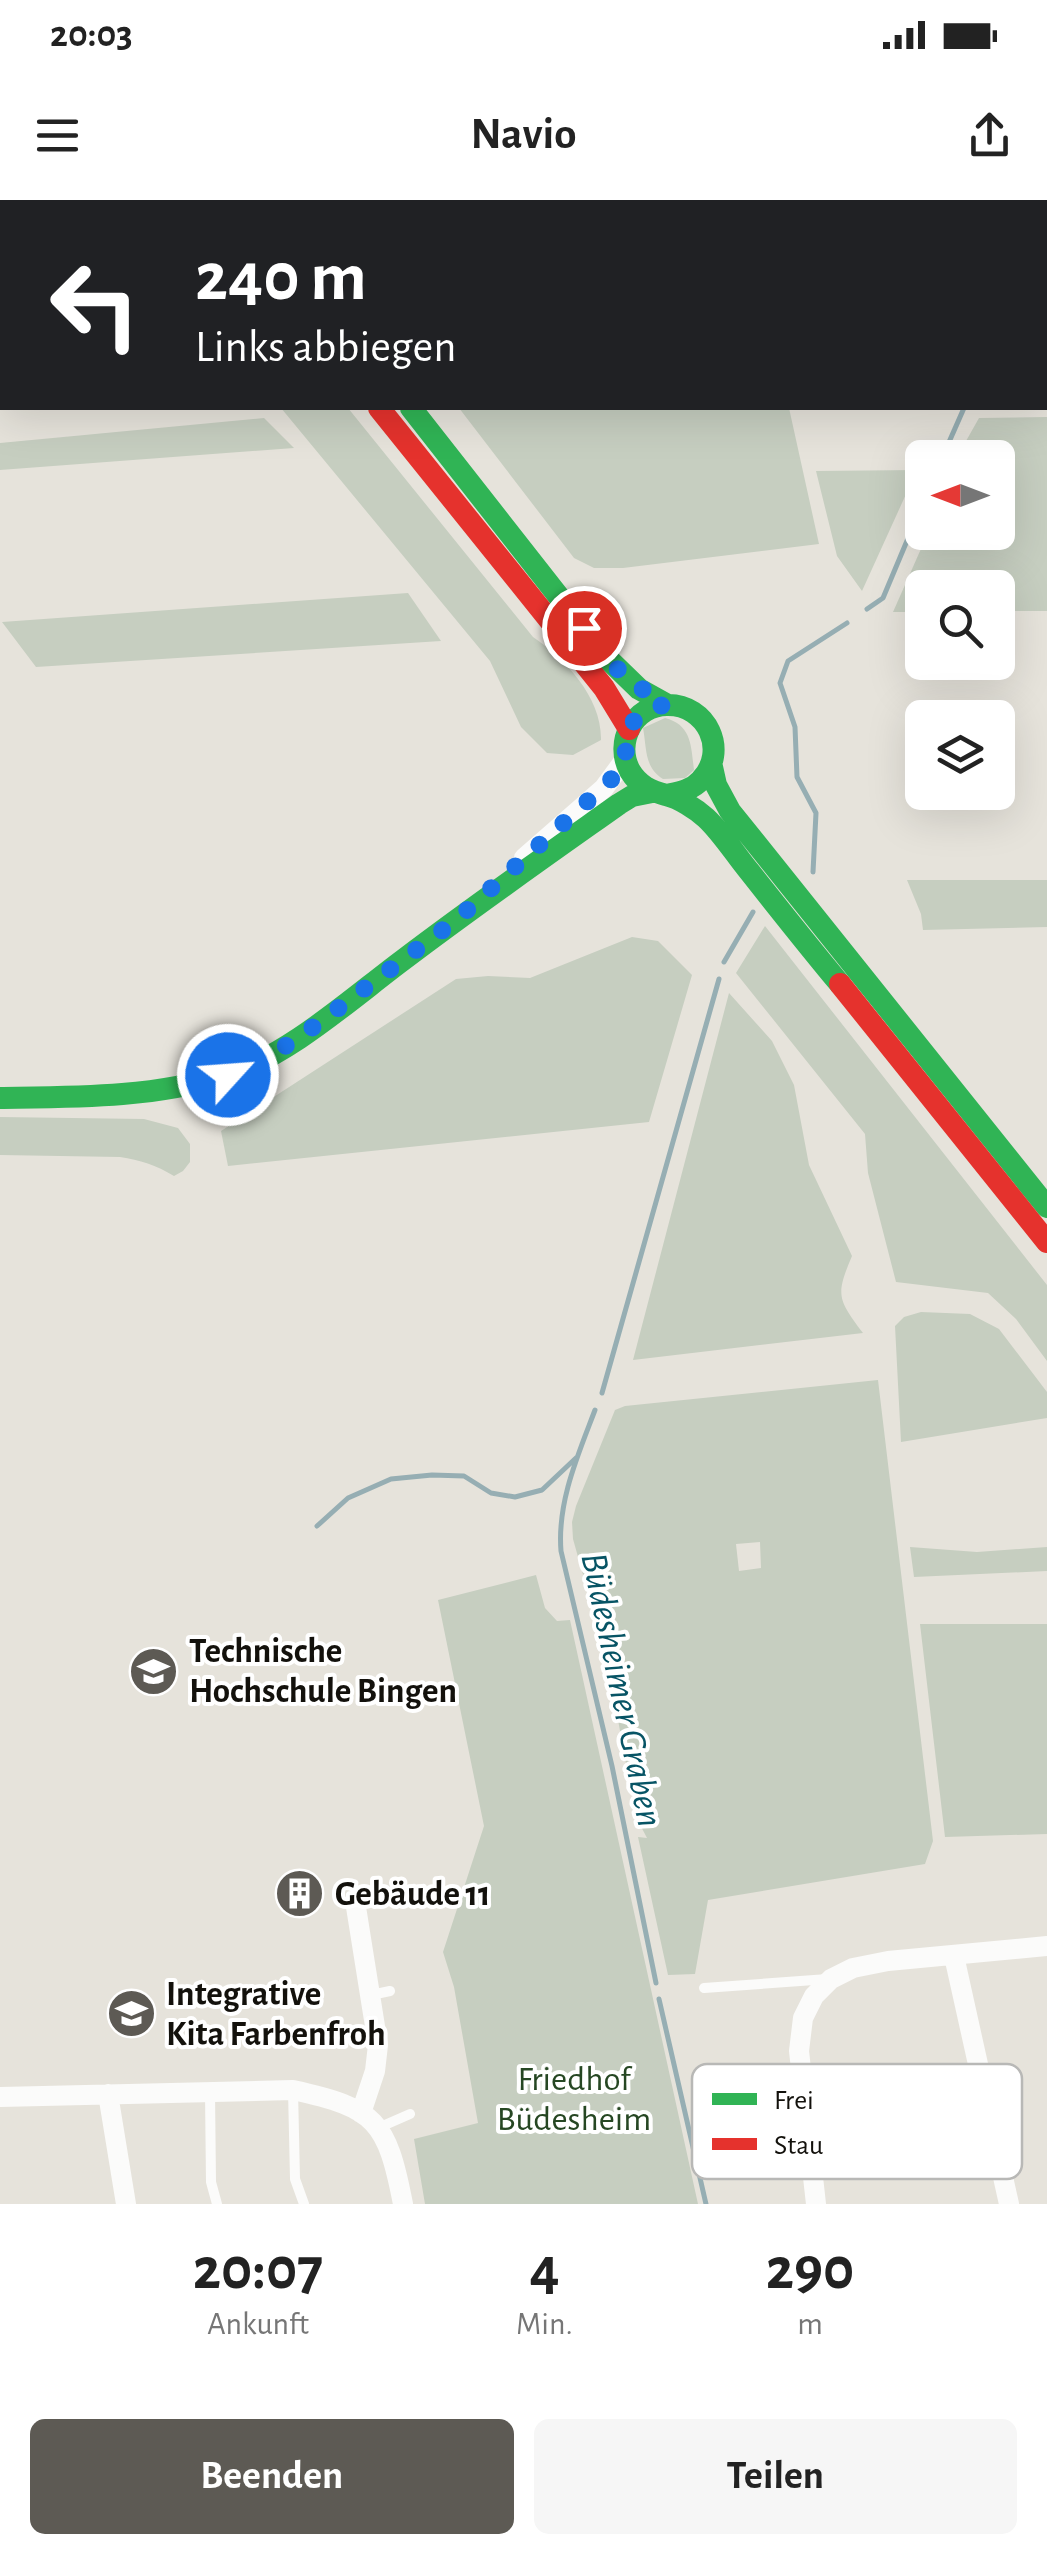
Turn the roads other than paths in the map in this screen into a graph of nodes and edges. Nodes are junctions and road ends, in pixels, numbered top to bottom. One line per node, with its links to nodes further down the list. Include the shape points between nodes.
1 (381, 410): 4 (main road, via 604,688)
2 (412, 410): 3 (main road, via 607,658)
3 (666, 704): 4 (main road, via 648,710); 6 (main road, via 702,718 714,741)
4 (629, 729): 5 (main road)
5 (626, 758): 7 (main road, via 636,780); 8 (street, via 604,788)
6 (712, 767): 7 (main road, via 689,791); 10 (main road, via 730,811)
7 (659, 793): 8 (main road, via 618,804); 11 (main road, via 706,818)
8 (456, 920): 9 (main road, via 293,1042 228,1075 132,1094)
9 (0, 1098)
10 (1047, 1207)
11 (1047, 1242)
12 (356, 1907): 23 (street, via 381,1994 375,2071)
13 (1047, 1946): 14 (street)
14 (954, 1956): 15 (street, via 888,1961); 18 (street)
15 (831, 1978): 16 (lane); 17 (street, via 803,2018)
16 (704, 1988)
17 (800, 2064)
18 (978, 2064)
19 (293, 2090): 20 (street); 23 (street); 30 (lane, via 295,2179)
20 (210, 2093): 21 (street); 29 (lane)
21 (108, 2094): 22 (street); 28 (street)
22 (0, 2097)
23 (361, 2112): 25 (street)
24 (410, 2114): 25 (lane)
25 (378, 2128): 31 (street, via 390,2146)
26 (813, 2179): 32 (street)
27 (1003, 2179): 33 (street)
28 (126, 2204)
29 (217, 2204)
30 (304, 2204)
31 (403, 2204)
32 (816, 2204)
33 (1009, 2204)

